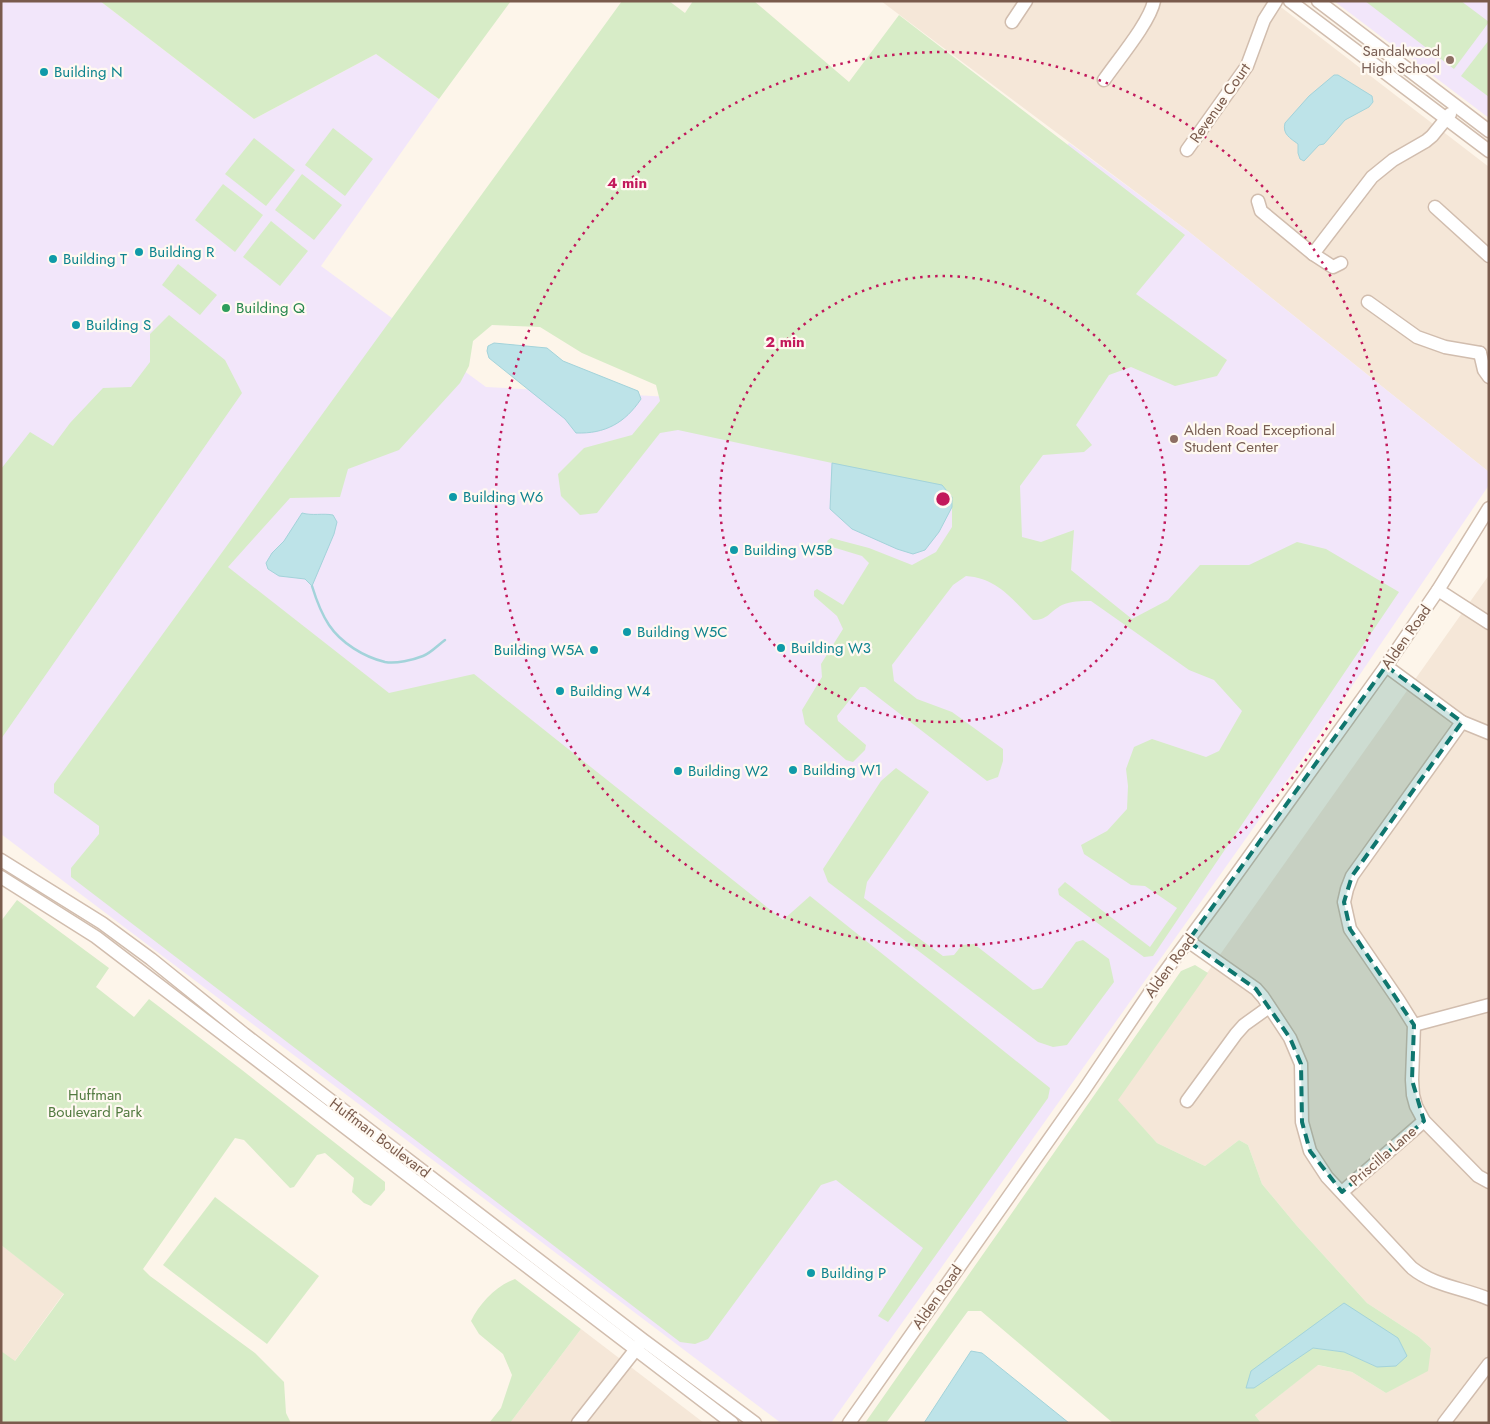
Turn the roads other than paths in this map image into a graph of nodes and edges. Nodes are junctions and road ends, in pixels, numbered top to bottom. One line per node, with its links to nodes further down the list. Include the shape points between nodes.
1 (1026, 1): 6 (street)
2 (1154, 1): 7 (street, via 1153,9)
3 (1276, 1): 11 (street, Revenue Court, via 1264,20 1247,66)
4 (1290, 1): 9 (street)
5 (1318, 1): 8 (street)
6 (1012, 22)
7 (1104, 80)
8 (1456, 107): 9 (street); 10 (street)
9 (1446, 120): 12 (street); 15 (street, via 1426,141 1372,177)
10 (1489, 131)
11 (1187, 150)
12 (1489, 151)
13 (1258, 201): 15 (street, via 1261,211)
14 (1435, 207): 16 (street)
15 (1313, 254): 17 (street, via 1333,267)
16 (1489, 256)
17 (1341, 263)
18 (1368, 302): 19 (street, via 1418,337 1445,347)
19 (1484, 349): 20 (street, via 1484,370)
20 (1489, 376)
21 (1489, 508): 22 (street, Alden Road)
22 (1438, 590): 23 (street); 24 (street, Alden Road)
23 (1489, 623)
24 (1386, 666): 25 (street); 29 (street, Alden Road)
25 (1462, 722): 26 (street); 32 (street, via 1346,889 1344,902 1350,929)
26 (1489, 733)
27 (1, 860): 38 (street, Huffman Boulevard, via 102,923 151,959)
28 (1, 877): 38 (street, Huffman Boulevard, via 96,937 411,1180)
29 (1188, 941): 31 (street, via 1256,989); 43 (street, Alden Road)
30 (1489, 1005): 32 (street)
31 (1269, 1007): 33 (street, via 1236,1034); 36 (street, via 1290,1038 1301,1064 1302,1122 1310,1151 1327,1177)
32 (1414, 1025): 34 (street, via 1413,1094)
33 (1188, 1101)
34 (1424, 1121): 35 (street, via 1478,1176); 36 (street, Priscilla Lane)
35 (1489, 1182)
36 (1342, 1192): 37 (street, via 1420,1275)
37 (1489, 1299)
38 (640, 1345): 40 (street); 41 (street, Huffman Boulevard); 42 (street, Huffman Boulevard)
39 (1489, 1364): 44 (street)
40 (578, 1423)
41 (732, 1423)
42 (755, 1423)
43 (849, 1423)
44 (1444, 1423)

